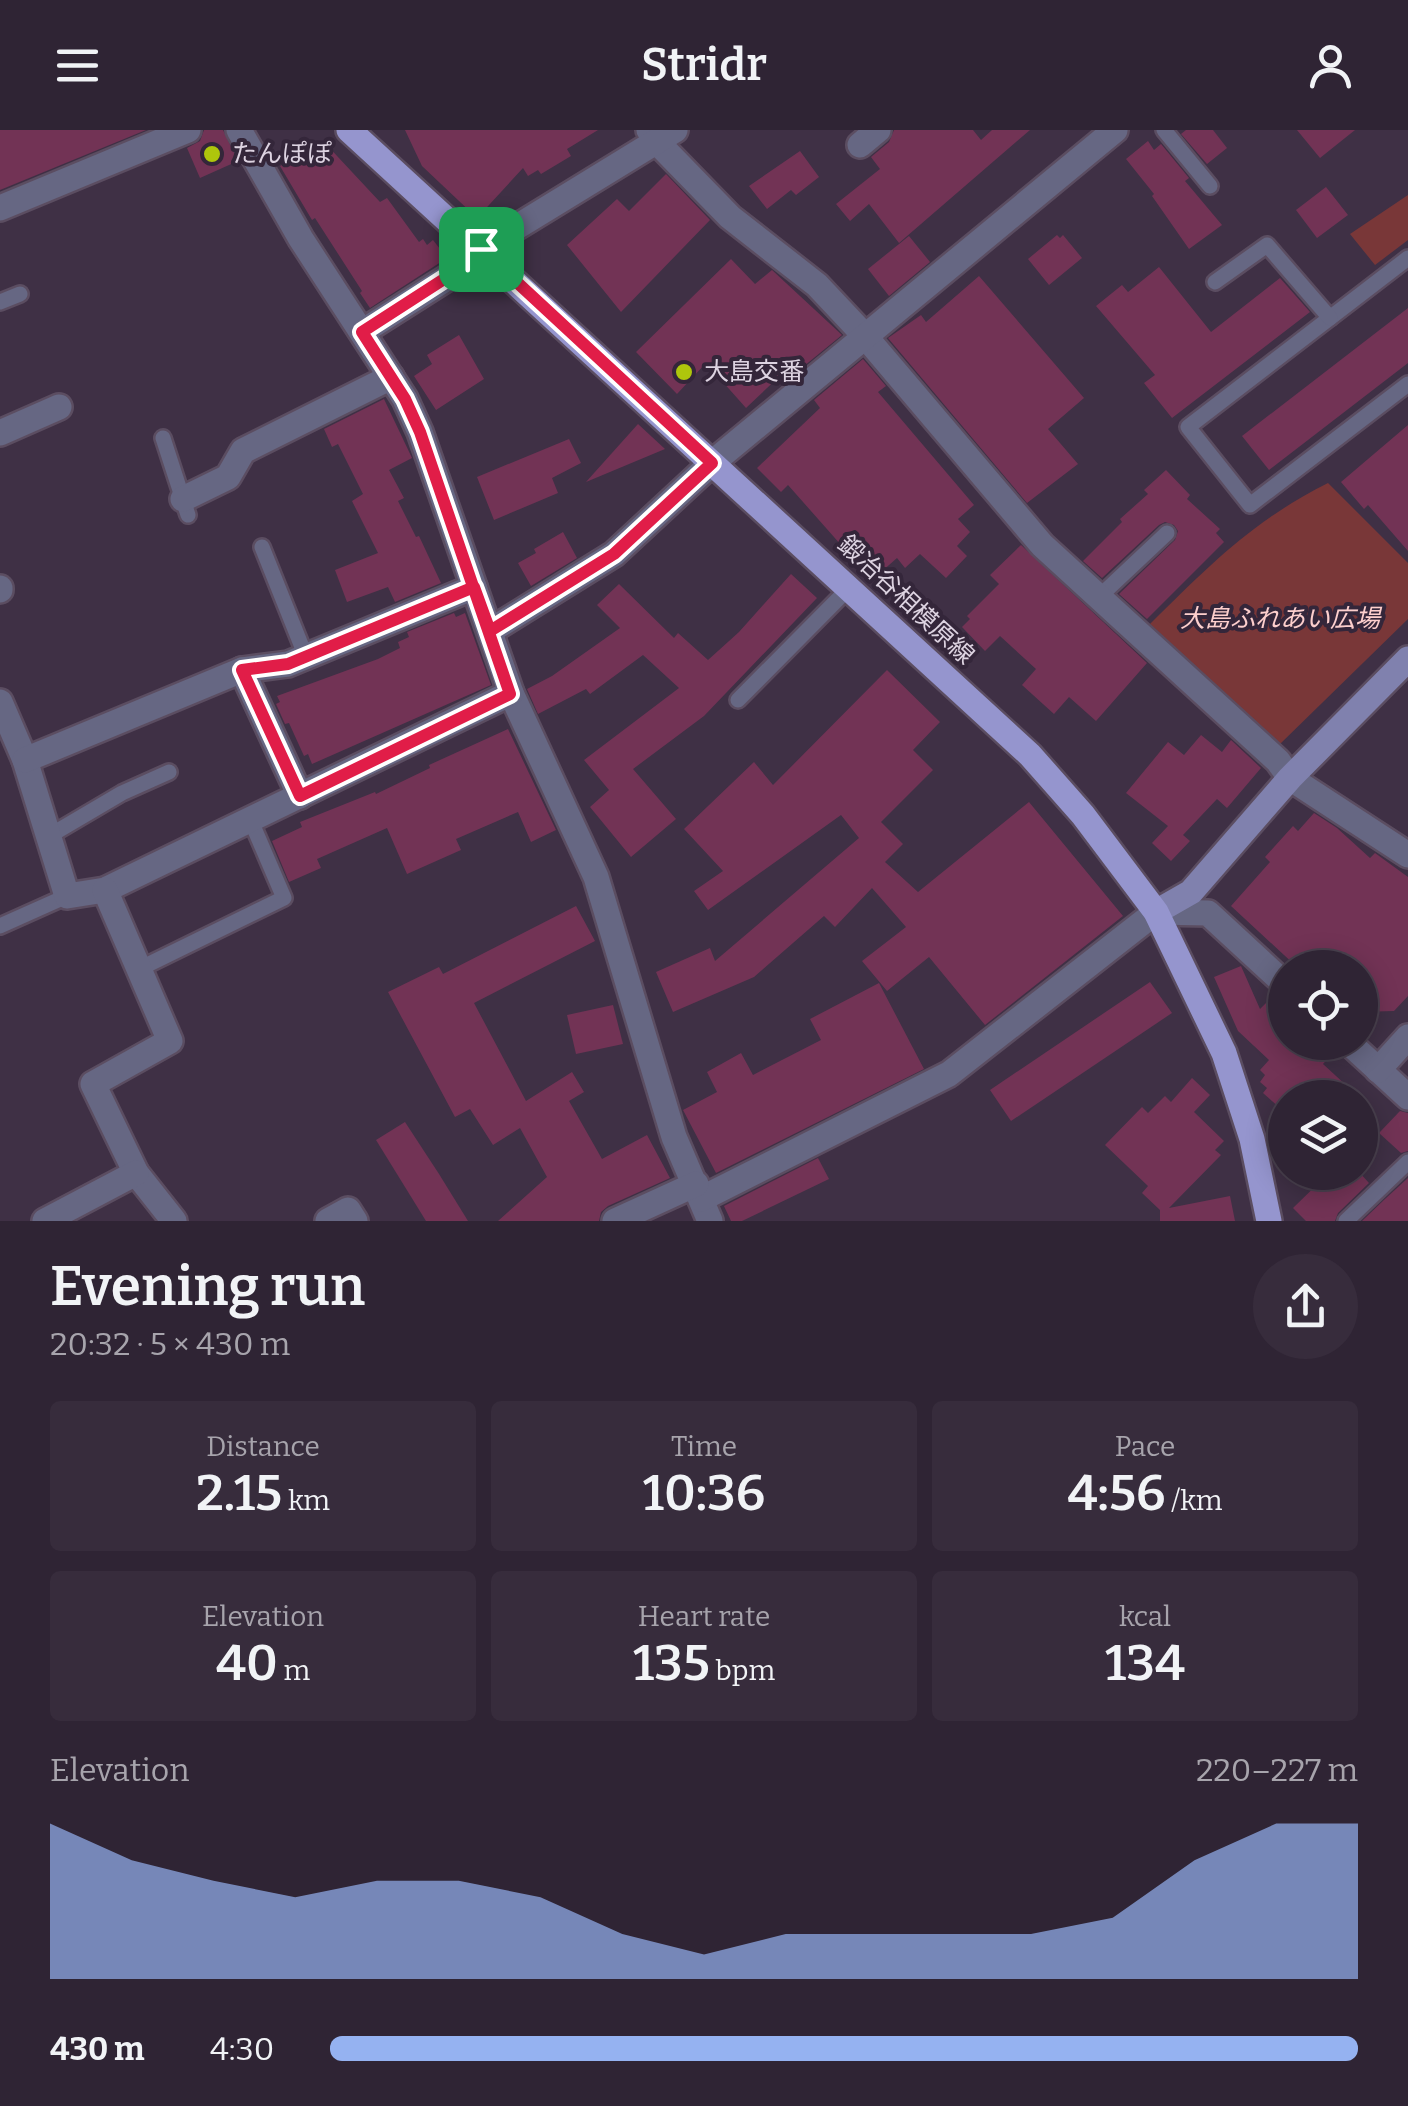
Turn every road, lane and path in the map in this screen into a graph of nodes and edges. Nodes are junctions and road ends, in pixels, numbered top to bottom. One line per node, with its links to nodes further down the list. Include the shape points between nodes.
1 (188, 130): 8 (street)
2 (239, 130): 15 (street)
3 (349, 130): 9 (main road, 鍛冶谷相模原線)
4 (1115, 130): 16 (street)
5 (1164, 130): 7 (lane)
6 (660, 134): 9 (street); 16 (street, via 730,218 817,285)
7 (1210, 186)
8 (0, 208)
9 (481, 249): 15 (street); 22 (main road, 鍛冶谷相模原線)
10 (1408, 258): 14 (lane)
11 (1215, 282): 14 (lane, via 1267,245)
12 (20, 294): 13 (lane)
13 (0, 302)
14 (1330, 318): 18 (lane, via 1188,427 1250,505)
15 (362, 332): 17 (street)
16 (864, 335): 22 (street); 28 (street, via 1042,545)
17 (391, 377): 23 (street, via 244,451 228,477); 26 (street, via 420,432)
18 (1408, 384)
19 (59, 407): 20 (street)
20 (0, 433)
21 (164, 438): 23 (lane)
22 (712, 463): 27 (main road, 鍛冶谷相模原線); 29 (street, via 614,554)
23 (185, 507)
24 (1167, 532): 28 (lane)
25 (262, 547): 30 (lane)
26 (474, 587): 29 (street); 30 (street)
27 (849, 588): 34 (lane); 45 (main road, 鍛冶谷相模原線, via 1030,755)
28 (1100, 597): 38 (street)
29 (490, 631): 33 (street)
30 (306, 657): 32 (street)
31 (1408, 659): 38 (street)
32 (242, 670): 36 (street); 39 (street)
33 (510, 694): 39 (street); 55 (street, via 596,877 674,1137)
34 (738, 700)
35 (0, 702): 36 (street)
36 (25, 760): 41 (street)
37 (169, 772): 41 (lane)
38 (1290, 778): 42 (street); 45 (street, via 1191,892)
39 (300, 796): 40 (street)
40 (251, 822): 43 (street); 48 (lane, via 284,898)
41 (49, 836): 44 (street)
42 (1408, 854)
43 (105, 890): 44 (street); 48 (street)
44 (67, 896): 46 (lane)
45 (1156, 912): 47 (street, via 1208,913); 55 (street, via 950,1074); 61 (main road, 鍛冶谷相模原線, via 1224,1053)
46 (0, 926)
47 (1268, 968)
48 (140, 969): 54 (street, via 170,1041 93,1084)
49 (1408, 1037): 51 (street)
50 (1367, 1060): 51 (street)
51 (1378, 1070): 52 (street)
52 (1408, 1096)
53 (1408, 1162): 62 (lane)
54 (136, 1173): 56 (street); 57 (street)
55 (702, 1202): 60 (street)
56 (45, 1221)
57 (174, 1221)
58 (328, 1221): 59 (street, via 348,1210)
59 (355, 1221)
60 (615, 1221)
61 (1269, 1221)
62 (1346, 1221)

